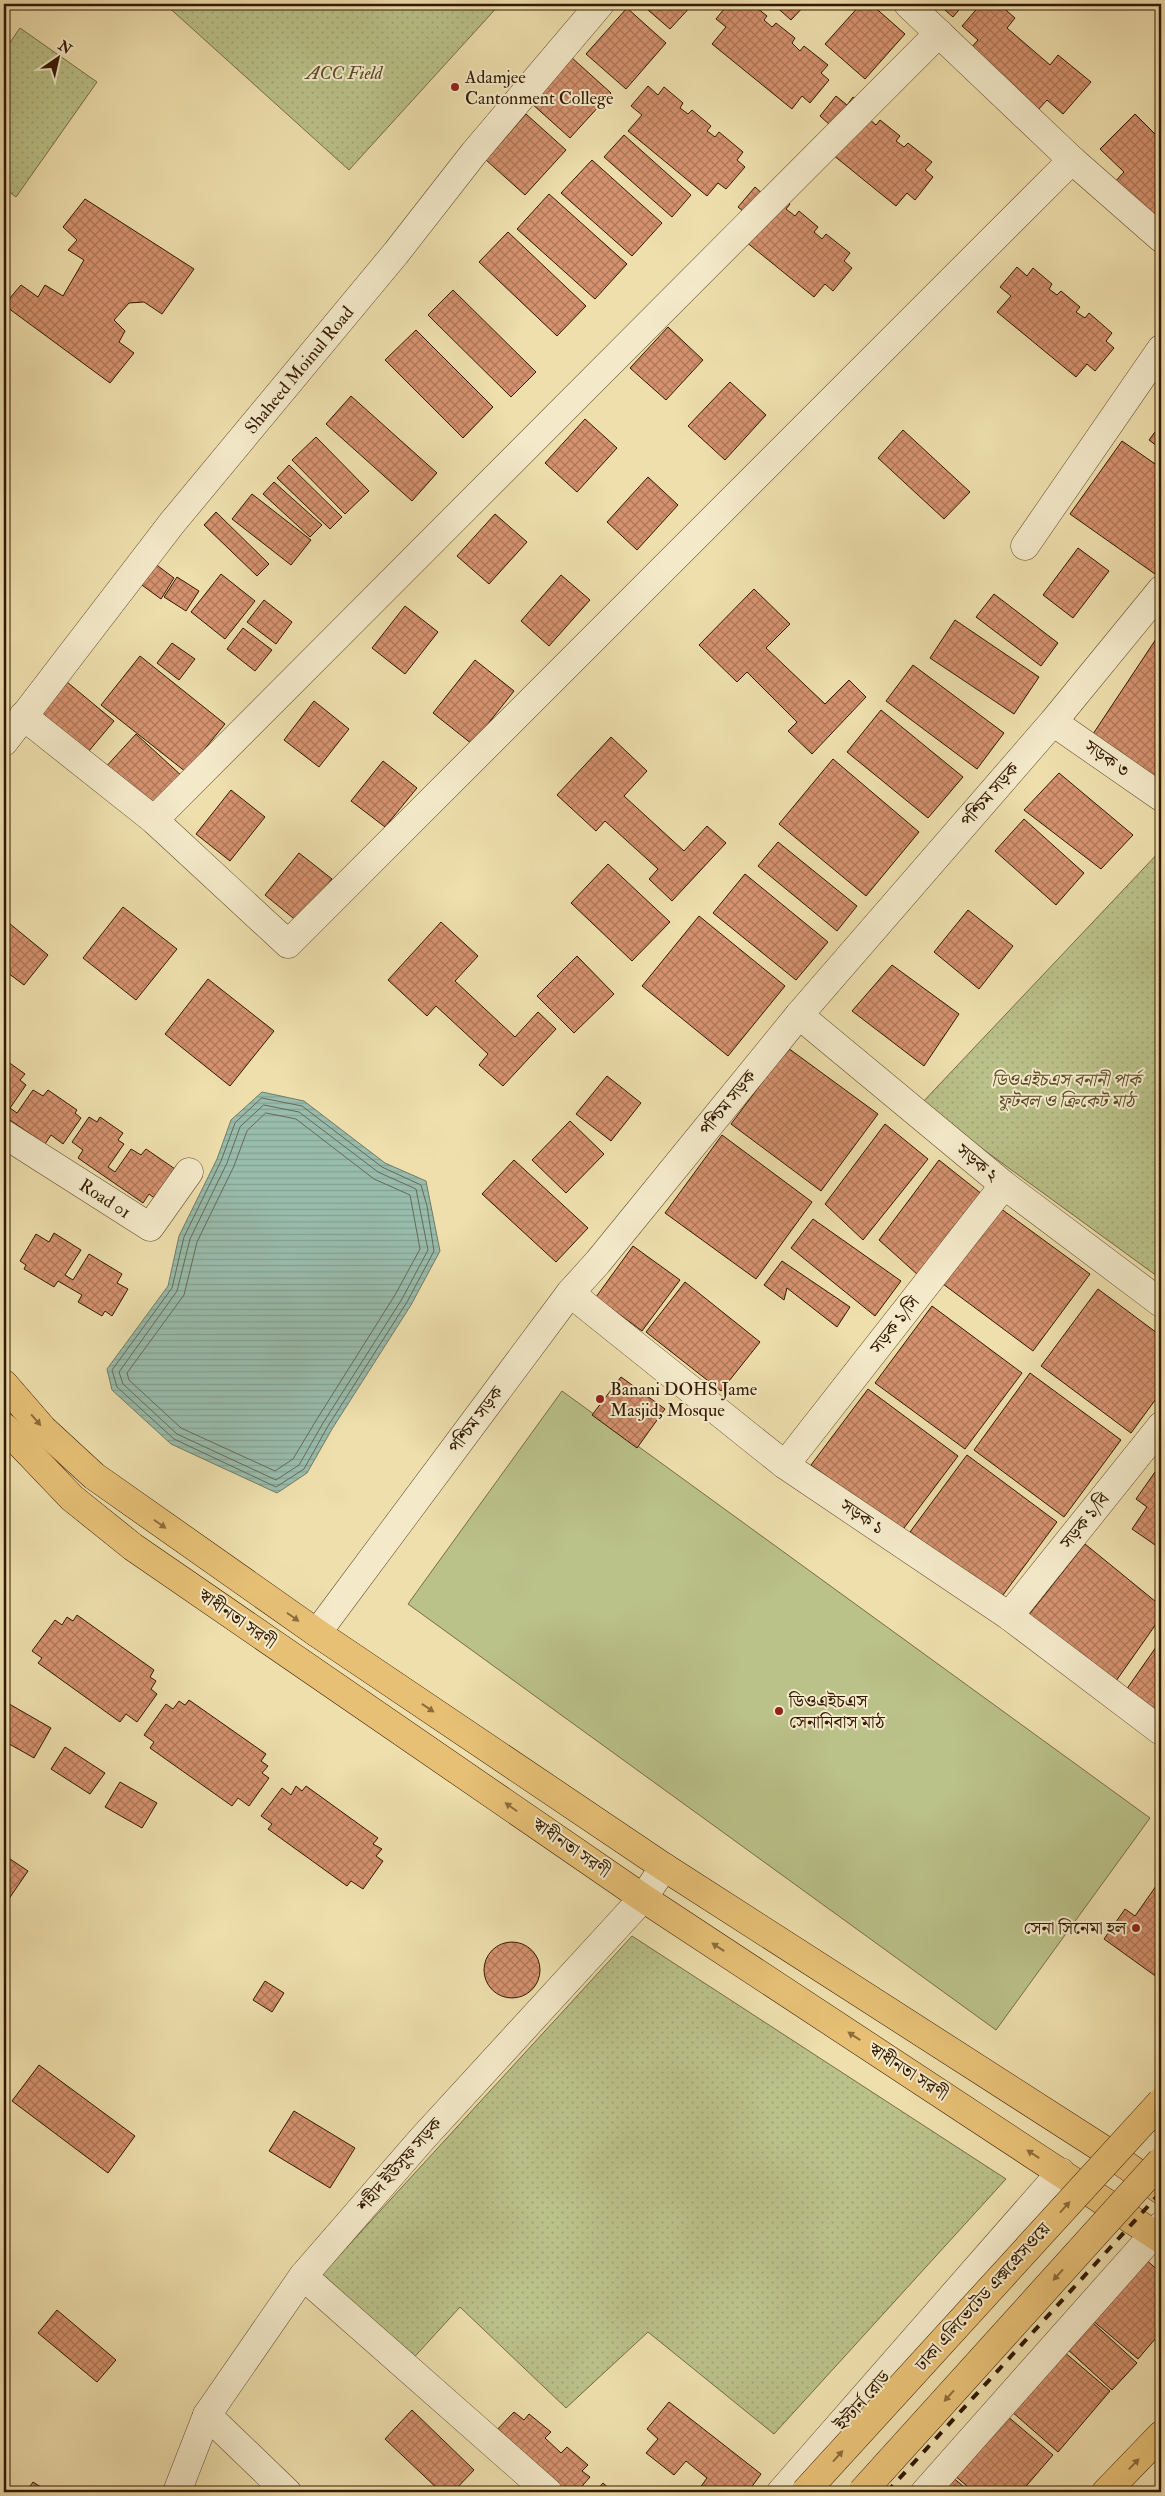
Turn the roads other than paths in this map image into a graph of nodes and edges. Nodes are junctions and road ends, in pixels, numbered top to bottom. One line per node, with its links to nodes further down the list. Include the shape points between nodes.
1 (600, 4): 9 (street, Shaheed Moinul Road, via 172,523)
2 (908, 4): 3 (street)
3 (939, 33): 4 (street); 13 (street)
4 (1072, 160): 5 (street); 13 (street, via 288,944)
5 (1161, 238)
6 (1161, 349): 7 (street)
7 (1025, 546)
8 (1161, 590): 10 (street, পশ্চিম সড়ক)
9 (23, 716): 11 (street, Shaheed Moinul Road); 13 (street)
10 (1054, 722): 12 (street, সড়ক ৩); 14 (street, পশ্চিম সড়ক)
11 (4, 742)
12 (1161, 797)
13 (154, 820)
14 (799, 1015): 17 (street, সড়ক ২); 18 (street, পশ্চিম সড়ক)
15 (4, 1134): 16 (street, Road 01, via 150,1227)
16 (189, 1172)
17 (1004, 1185): 19 (street, সড়ক ২); 23 (street, সড়ক ১/সি)
18 (570, 1293): 23 (street, সড়ক ১); 25 (street, পশ্চিম সড়ক)
19 (1161, 1303)
20 (4, 1384): 25 (main road, স্বাধীনতা সরণী, one-way to 25, via 43,1429 94,1476)
21 (1161, 1426): 24 (street, সড়ক ১/বি)
22 (4, 1427): 28 (main road, স্বাধীনতা সরণী, one-way to 22, via 133,1547 72,1498)
23 (785, 1465): 24 (street, সড়ক ১)
24 (1008, 1616): 26 (street, সড়ক ১)
25 (317, 1634): 27 (main road, স্বাধীনতা সরণী, one-way to 27)
26 (1161, 1731)
27 (664, 1867): 28 (street, শহীদ ইউসুফ সড়ক); 31 (main road, স্বাধীনতা সরণী)
28 (643, 1898): 33 (main road, স্বাধীনতা সরণী, one-way to 28); 36 (street, শহীদ ইউসুফ সড়ক, via 422,2139)
29 (1161, 2090): 31 (street, ইস্টার্ন রোড)
30 (1161, 2102): 43 (main road, ঢাকা এলিভেটেড এক্সপ্রেসওয়ে, one-way to 30, bridge)
31 (1106, 2151): 33 (street, ইস্টার্ন রোড); 34 (main road, স্বাধীনতা সরণী)
32 (1161, 2161): 44 (main road, one-way to 44, bridge)
33 (1070, 2178): 35 (main road, স্বাধীনতা সরণী, via 1115,2210); 42 (street, ইস্টার্ন রোড)
34 (1161, 2190)
35 (1159, 2233): 45 (street)
36 (303, 2276): 37 (street, শহীদ ইউসুফ সড়ক); 41 (street)
37 (207, 2415): 39 (street, শহীদ ইউসুফ সড়ক); 40 (street)
38 (1161, 2435): 46 (main road, one-way to 38)
39 (177, 2492)
40 (286, 2492)
41 (548, 2492)
42 (781, 2492)
43 (805, 2492)
44 (862, 2492)
45 (925, 2492)
46 (1106, 2492)

